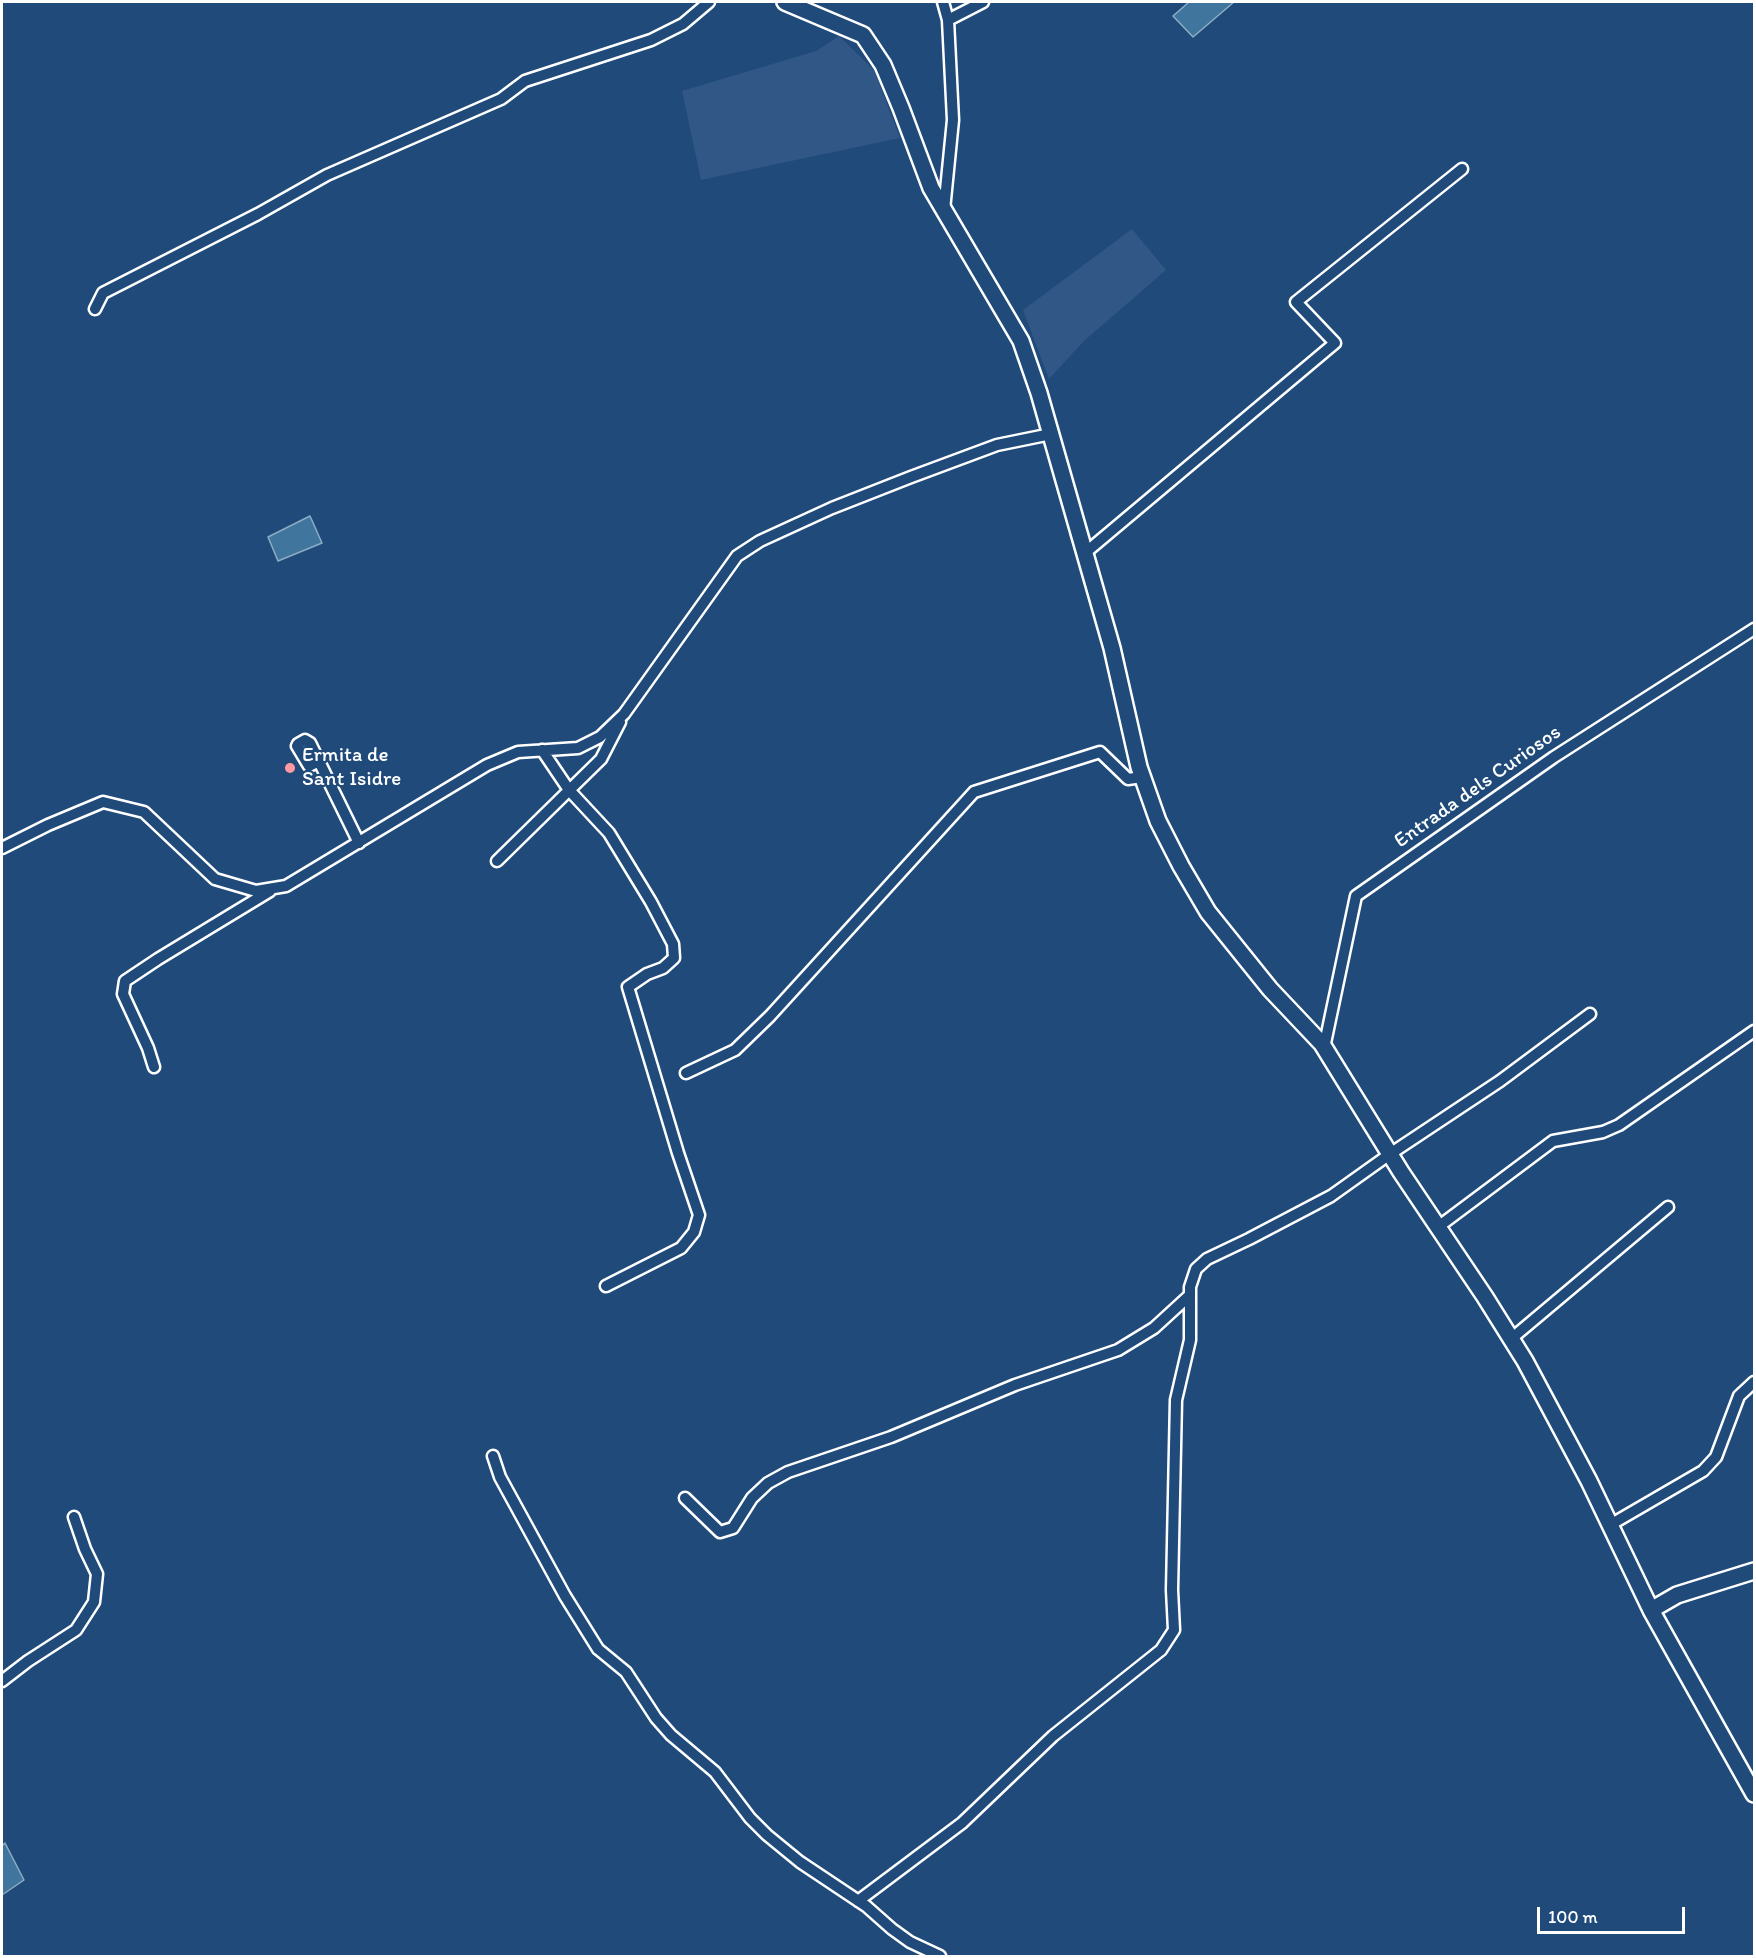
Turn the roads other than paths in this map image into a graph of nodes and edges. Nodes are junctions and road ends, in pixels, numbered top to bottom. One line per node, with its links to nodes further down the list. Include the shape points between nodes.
1 (709, 2): 8 (street, via 683,24 651,40 525,81 501,99 327,175 103,293)
2 (784, 2): 7 (main road, via 863,35 883,64)
3 (943, 2): 5 (street)
4 (982, 2): 5 (street)
5 (948, 20): 7 (street, via 953,120)
6 (1462, 169): 10 (street, via 1296,302 1335,343)
7 (944, 212): 9 (main road, via 1021,341)
8 (95, 309)
9 (1051, 434): 10 (main road); 12 (street, via 997,445 921,473 832,508 760,541 737,556)
10 (1085, 553): 15 (main road)
11 (1752, 636): 23 (street, Entrada dels Curiosos, via 1554,757 1356,896)
12 (624, 714): 13 (street, via 600,737 578,748); 16 (street, via 601,759)
13 (542, 750): 16 (street); 17 (street, via 518,752 487,765)
14 (319, 761): 17 (street)
15 (1142, 777): 23 (main road, via 1158,821 1208,912); 25 (street, via 1128,779 1100,752 975,792 770,1016 735,1050)
16 (569, 790): 19 (street); 29 (street, via 609,833 673,944 674,958 628,987 699,1215 694,1232 681,1248)
17 (359, 843): 20 (street, via 286,886)
18 (2, 848): 20 (street, via 103,802 144,812 215,879 255,891)
19 (497, 861)
20 (275, 888): 24 (street, via 125,981 123,994)
21 (1590, 1014): 26 (street, via 1500,1081)
22 (1755, 1030): 28 (street, via 1619,1125 1603,1132 1553,1141)
23 (1324, 1048): 26 (main road)
24 (154, 1068)
25 (686, 1073)
26 (1390, 1154): 28 (main road); 30 (street, via 1331,1196 1207,1259 1196,1269)
27 (1668, 1207): 31 (street)
28 (1438, 1227): 31 (main road)
29 (606, 1286)
30 (1190, 1295): 34 (street, via 1154,1328 1118,1350 788,1472 752,1498 733,1528 720,1532); 41 (street, via 1190,1340 1176,1400 1174,1630 1161,1650 1053,1736 962,1823)
31 (1511, 1339): 36 (main road)
32 (1755, 1382): 36 (street, via 1738,1396 1716,1457 1703,1471)
33 (493, 1456): 41 (street, via 500,1477 598,1649 626,1672 656,1718 715,1772 767,1835)
34 (685, 1498)
35 (74, 1517): 39 (street, via 97,1574 94,1602 76,1630)
36 (1610, 1525): 38 (main road)
37 (1755, 1571): 38 (main road, via 1677,1595)
38 (1650, 1610): 40 (main road)
39 (2, 1682)
40 (1755, 1794)
41 (858, 1900): 42 (street, via 910,1942)
42 (940, 1956)

